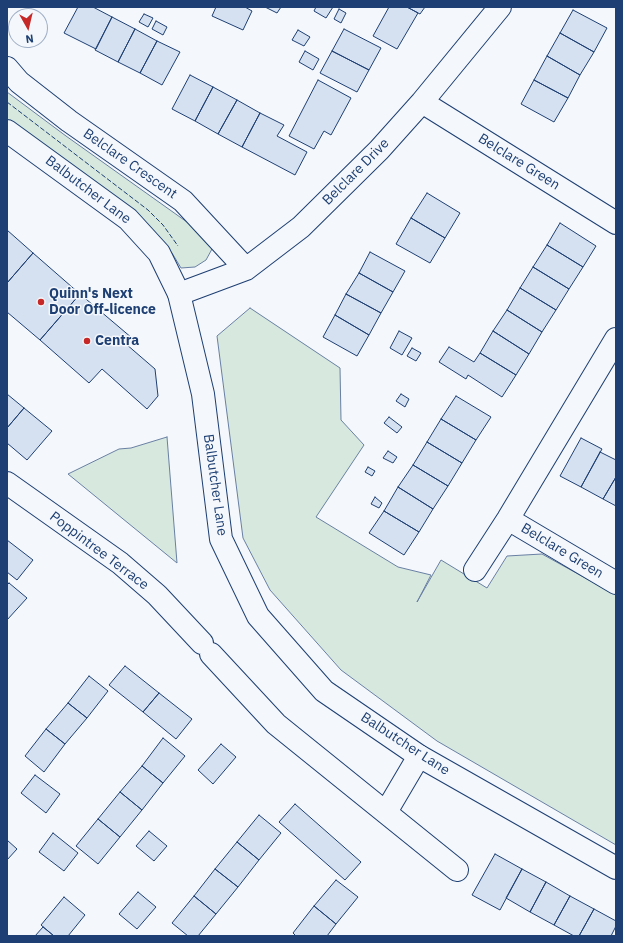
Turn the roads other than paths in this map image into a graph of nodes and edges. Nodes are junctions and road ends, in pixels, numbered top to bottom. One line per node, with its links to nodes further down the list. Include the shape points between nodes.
1 (500, 7): 3 (street, Belclare Drive)
2 (7, 68): 6 (street, Belclare Crescent, via 19,82 68,121 183,201)
3 (422, 102): 5 (street, Belclare Green); 6 (street, Belclare Drive, via 379,150 301,227)
4 (7, 130): 7 (street, Balbutcher Lane, via 128,219 159,253)
5 (616, 222)
6 (246, 268): 7 (street, Belclare Drive)
7 (179, 294): 13 (street, Balbutcher Lane, via 203,394 221,539 258,616 324,691)
8 (616, 339): 10 (street, Belclare Green)
9 (7, 483): 14 (street, Poppintree Terrace, via 120,563 157,595 276,724)
10 (508, 519): 11 (street, Belclare Green); 12 (street, Belclare Green)
11 (475, 570)
12 (616, 583)
13 (419, 756): 14 (street); 15 (street, Balbutcher Lane)
14 (386, 812): 16 (street, Poppintree Terrace)
15 (616, 868)
16 (457, 870)

